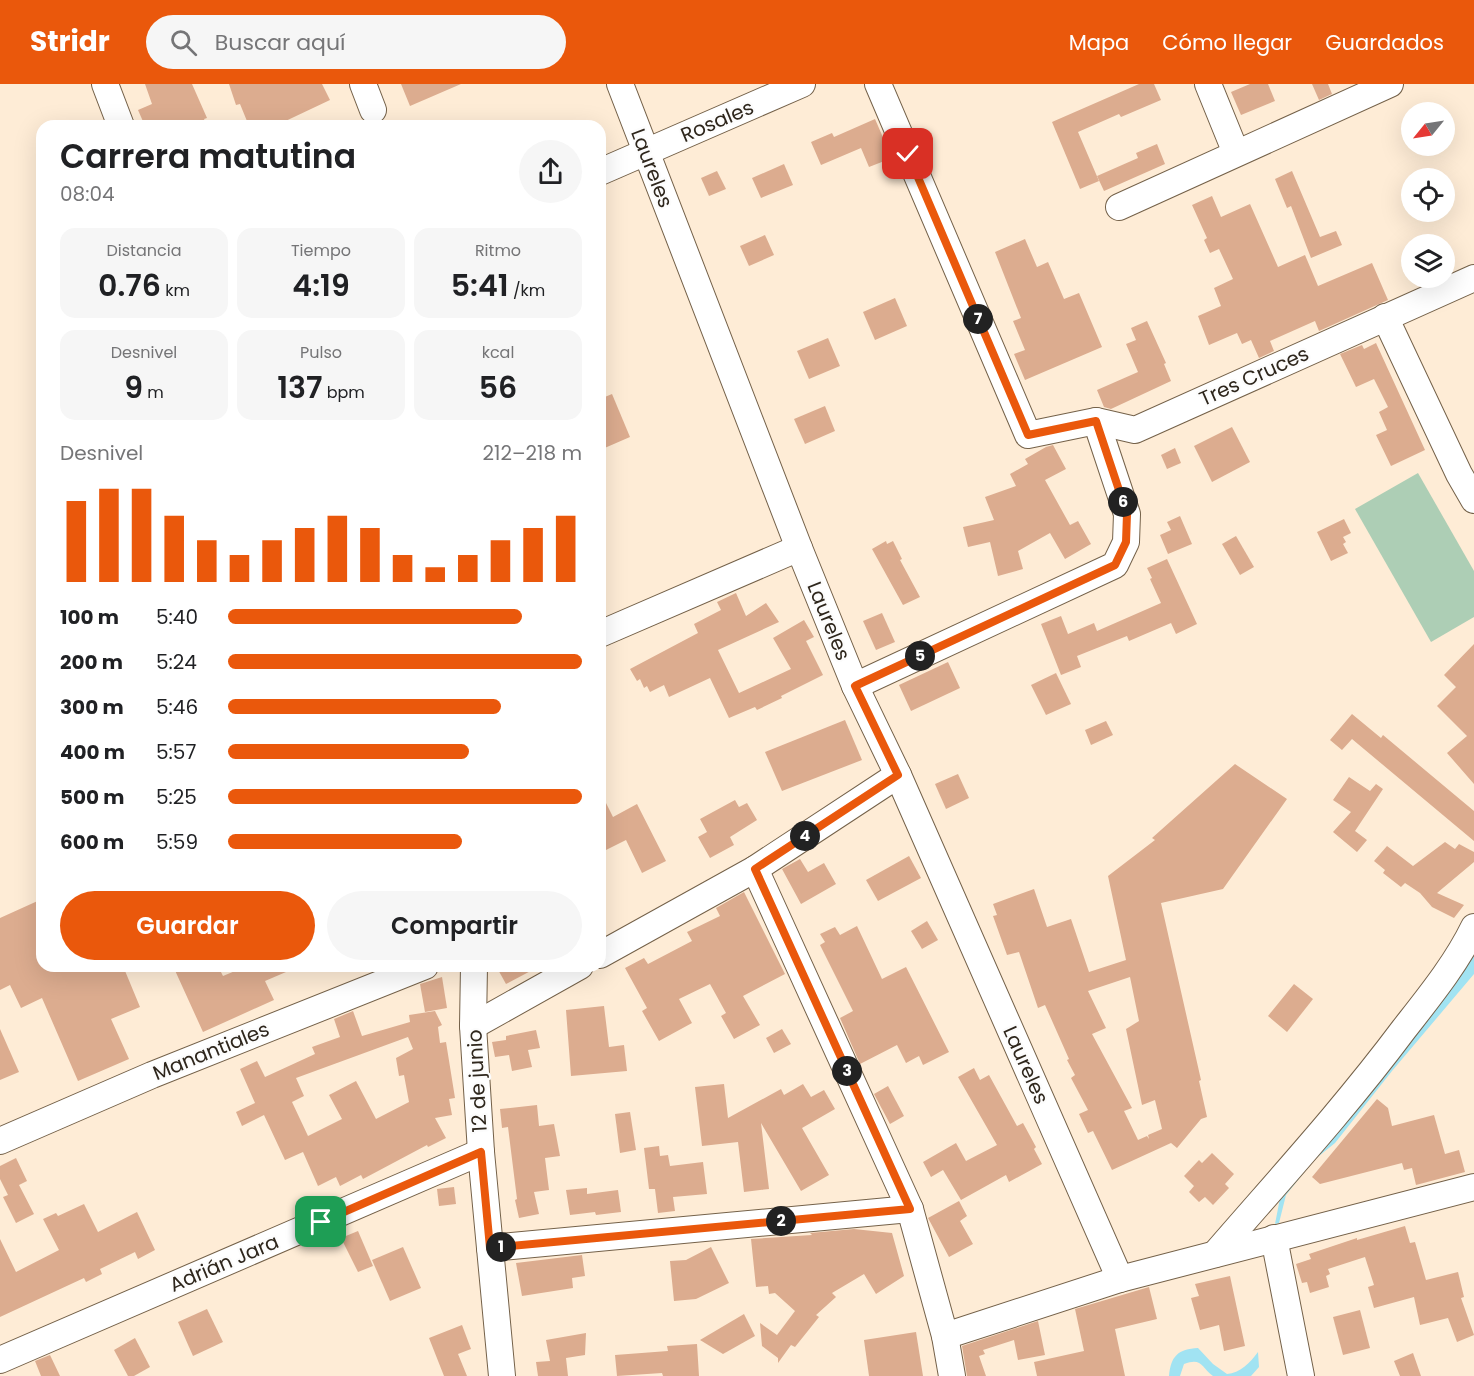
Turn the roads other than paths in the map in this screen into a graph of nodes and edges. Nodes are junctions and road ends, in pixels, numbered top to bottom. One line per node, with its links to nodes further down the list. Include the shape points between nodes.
1 (105, 84): 9 (street)
2 (363, 84): 8 (street)
3 (620, 84): 10 (street, Laureles)
4 (802, 84): 10 (street, Rosales)
5 (878, 84): 16 (street, Tres Cruces, via 1028,435)
6 (1208, 84): 11 (street)
7 (1390, 84): 11 (street)
8 (373, 110)
9 (119, 120)
10 (645, 152): 12 (street, Rosales); 18 (street, Laureles)
11 (1236, 153): 13 (street)
12 (606, 169)
13 (1119, 207)
14 (1474, 278): 15 (street, Tres Cruces)
15 (1385, 317): 16 (street, Tres Cruces, via 1135,430); 17 (street)
16 (1096, 421): 20 (street, via 1127,514 1126,542 1115,565)
17 (1474, 500)
18 (799, 548): 19 (street); 20 (street, Laureles)
19 (606, 631)
20 (855, 686): 21 (street, Laureles)
21 (898, 775): 22 (street); 36 (street, Laureles)
22 (755, 869): 24 (street); 32 (street)
23 (1474, 927): 35 (street, via 1441,979 1361,1086)
24 (606, 952)
25 (410, 972): 29 (street, Manantiales, via 152,1075)
26 (474, 972): 28 (street, 12 de junio)
27 (569, 972): 28 (street)
28 (473, 1026): 30 (street, 12 de junio)
29 (0, 1141)
30 (481, 1152): 34 (street, 12 de junio); 38 (street, Adrián Jara)
31 (1474, 1187): 33 (street)
32 (910, 1209): 34 (street); 37 (street)
33 (1274, 1238): 35 (street); 41 (street)
34 (490, 1248): 39 (street, 12 de junio)
35 (1215, 1254): 36 (street)
36 (1120, 1279): 37 (street)
37 (945, 1336): 40 (street)
38 (0, 1360)
39 (502, 1376)
40 (952, 1376)
41 (1301, 1376)

